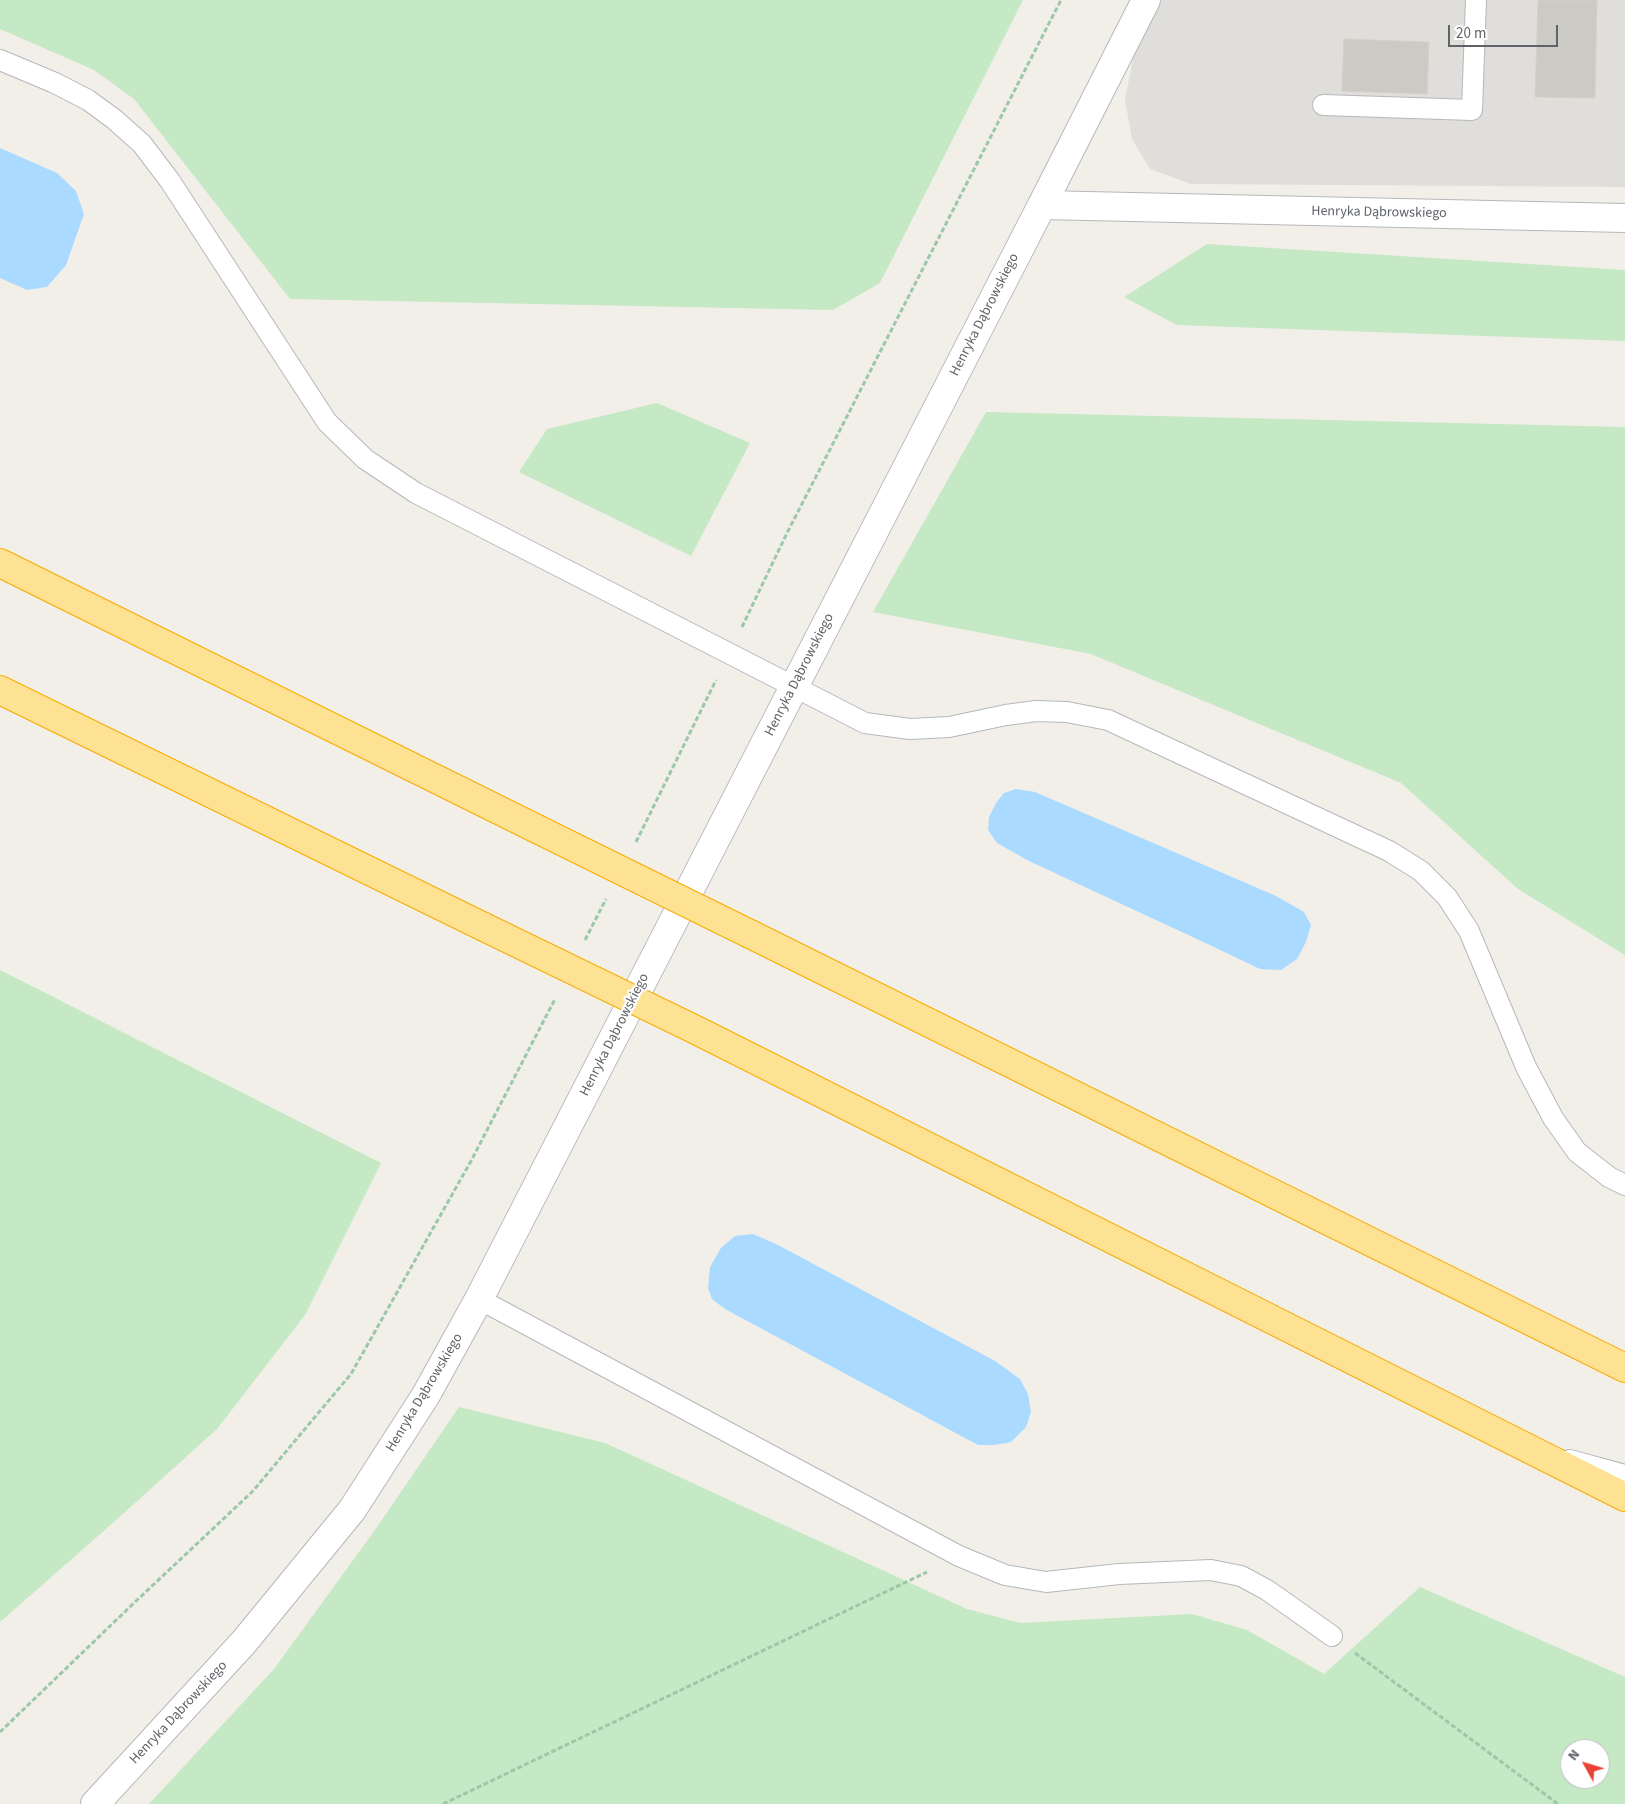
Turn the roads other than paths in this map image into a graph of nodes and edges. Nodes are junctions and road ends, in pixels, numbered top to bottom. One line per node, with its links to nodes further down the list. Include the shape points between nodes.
1 (1146, 0): 5 (street, Henryka Dąbrowskiego)
2 (1476, 0): 4 (lane, via 1472,110)
3 (0, 60): 8 (lane, via 88,100 142,144 170,181 327,422 365,459 416,493)
4 (1323, 105)
5 (1042, 205): 6 (street, Henryka Dąbrowskiego); 8 (street, Henryka Dąbrowskiego)
6 (1625, 218)
7 (0, 563): 12 (highway, bridge)
8 (794, 687): 10 (lane, via 865,723 910,729 949,727 1036,711 1067,712 1108,720 1389,851 1421,871 1447,897 1469,931 1526,1067 1552,1118 1577,1152); 11 (street, Henryka Dąbrowskiego)
9 (0, 690): 15 (highway, bridge, via 698,1031)
10 (1625, 1185)
11 (480, 1299): 18 (lane, via 959,1556 1005,1574 1046,1582 1119,1574 1212,1570 1241,1576 1267,1590); 19 (street, Henryka Dąbrowskiego, via 426,1395 352,1510 244,1642)
12 (1578, 1345): 13 (highway); 14 (lane)
13 (1625, 1368)
14 (1625, 1381)
15 (1525, 1448): 16 (lane); 17 (highway)
16 (1625, 1475)
17 (1625, 1497)
18 (1332, 1636)
19 (95, 1804)

